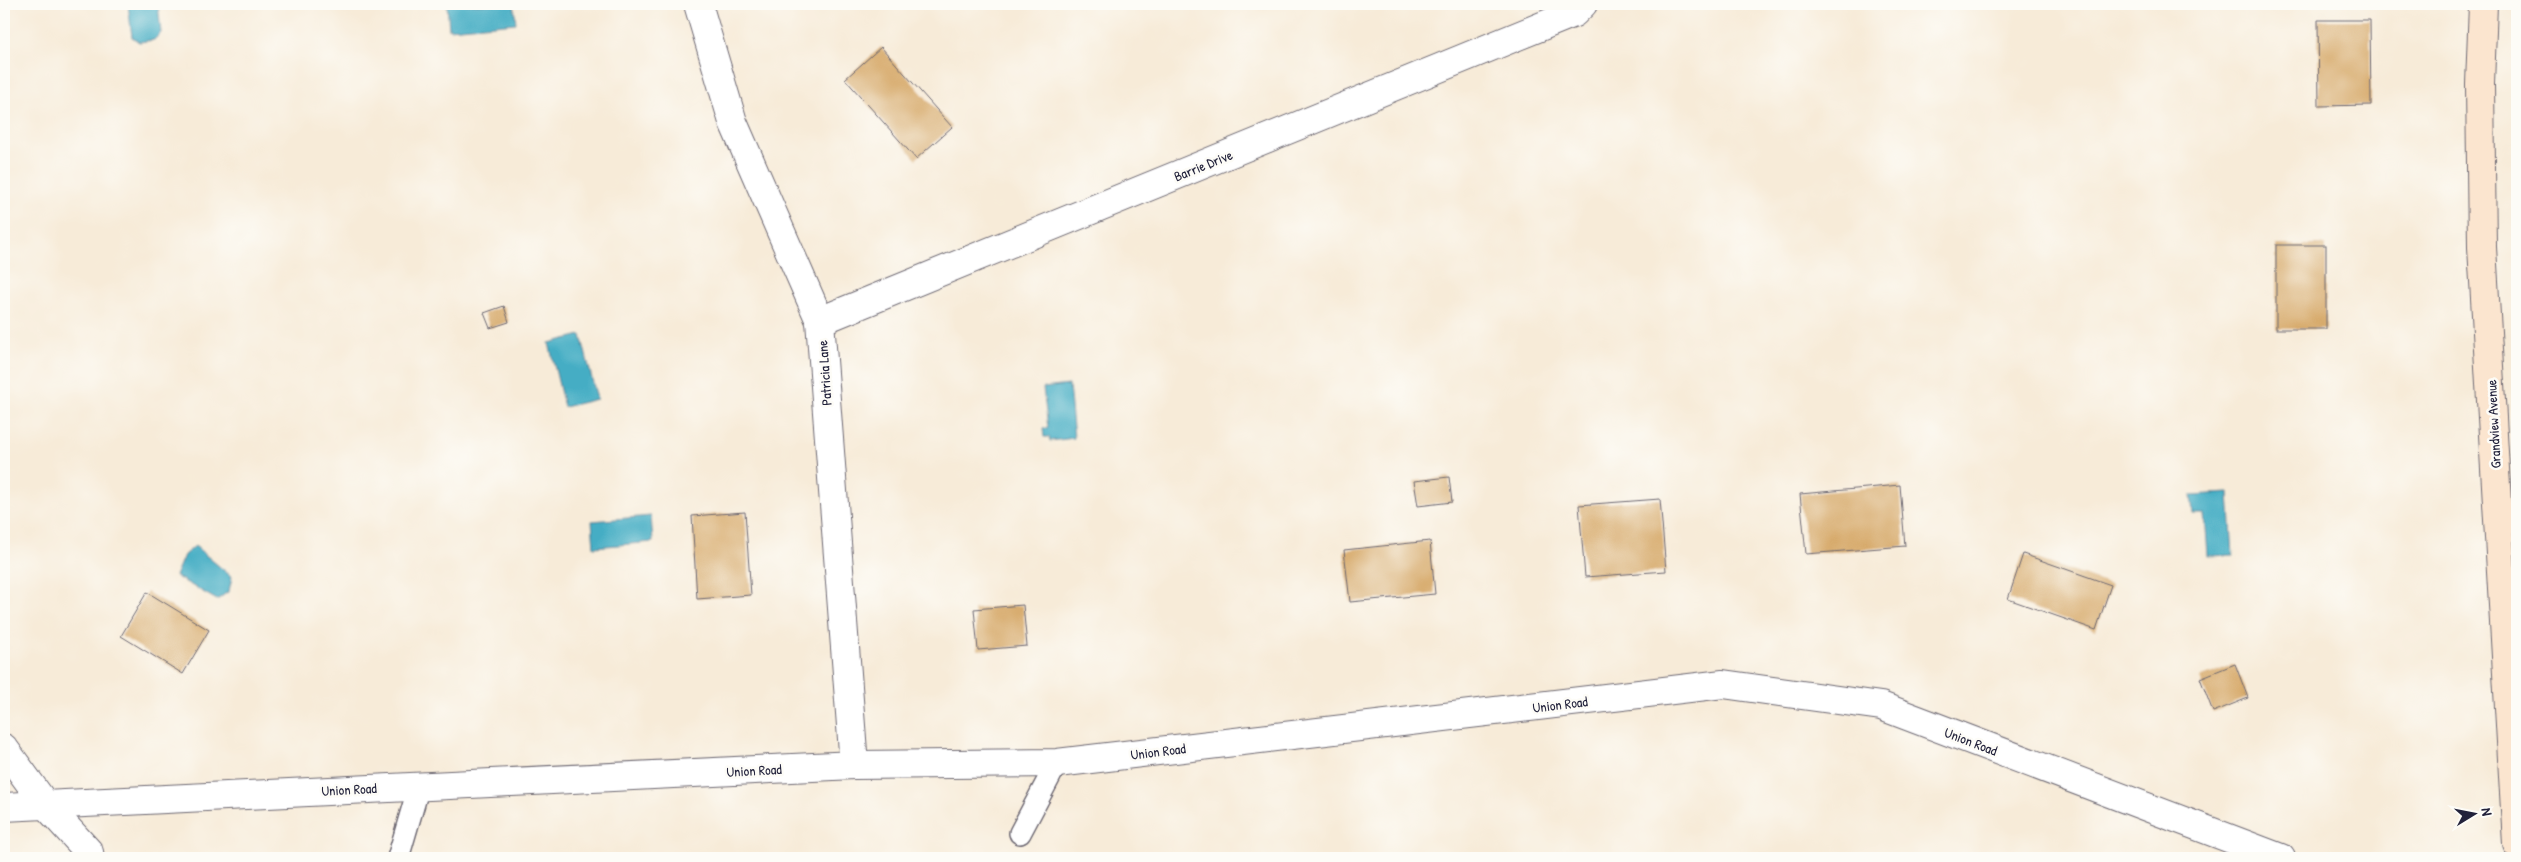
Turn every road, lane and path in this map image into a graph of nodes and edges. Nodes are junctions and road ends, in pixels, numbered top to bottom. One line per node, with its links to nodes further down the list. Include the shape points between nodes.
1 (698, 4): 4 (street, Patricia Lane, via 733,122)
2 (1583, 4): 4 (street, Barrie Drive, via 1574,14)
3 (2483, 4): 12 (street, Grandview Avenue, via 2480,84 2482,247)
4 (820, 321): 7 (street, Patricia Lane)
5 (4, 748): 9 (street)
6 (1057, 763): 7 (street, Union Road); 11 (lane); 15 (street, Union Road, via 1723,684 1881,706)
7 (854, 765): 8 (street, Union Road)
8 (420, 786): 9 (street, Union Road); 14 (lane)
9 (45, 804): 10 (street, Union Road); 13 (street, via 89,852)
10 (4, 807)
11 (1020, 833)
12 (2517, 844)
13 (90, 858)
14 (398, 858)
15 (2281, 858)

